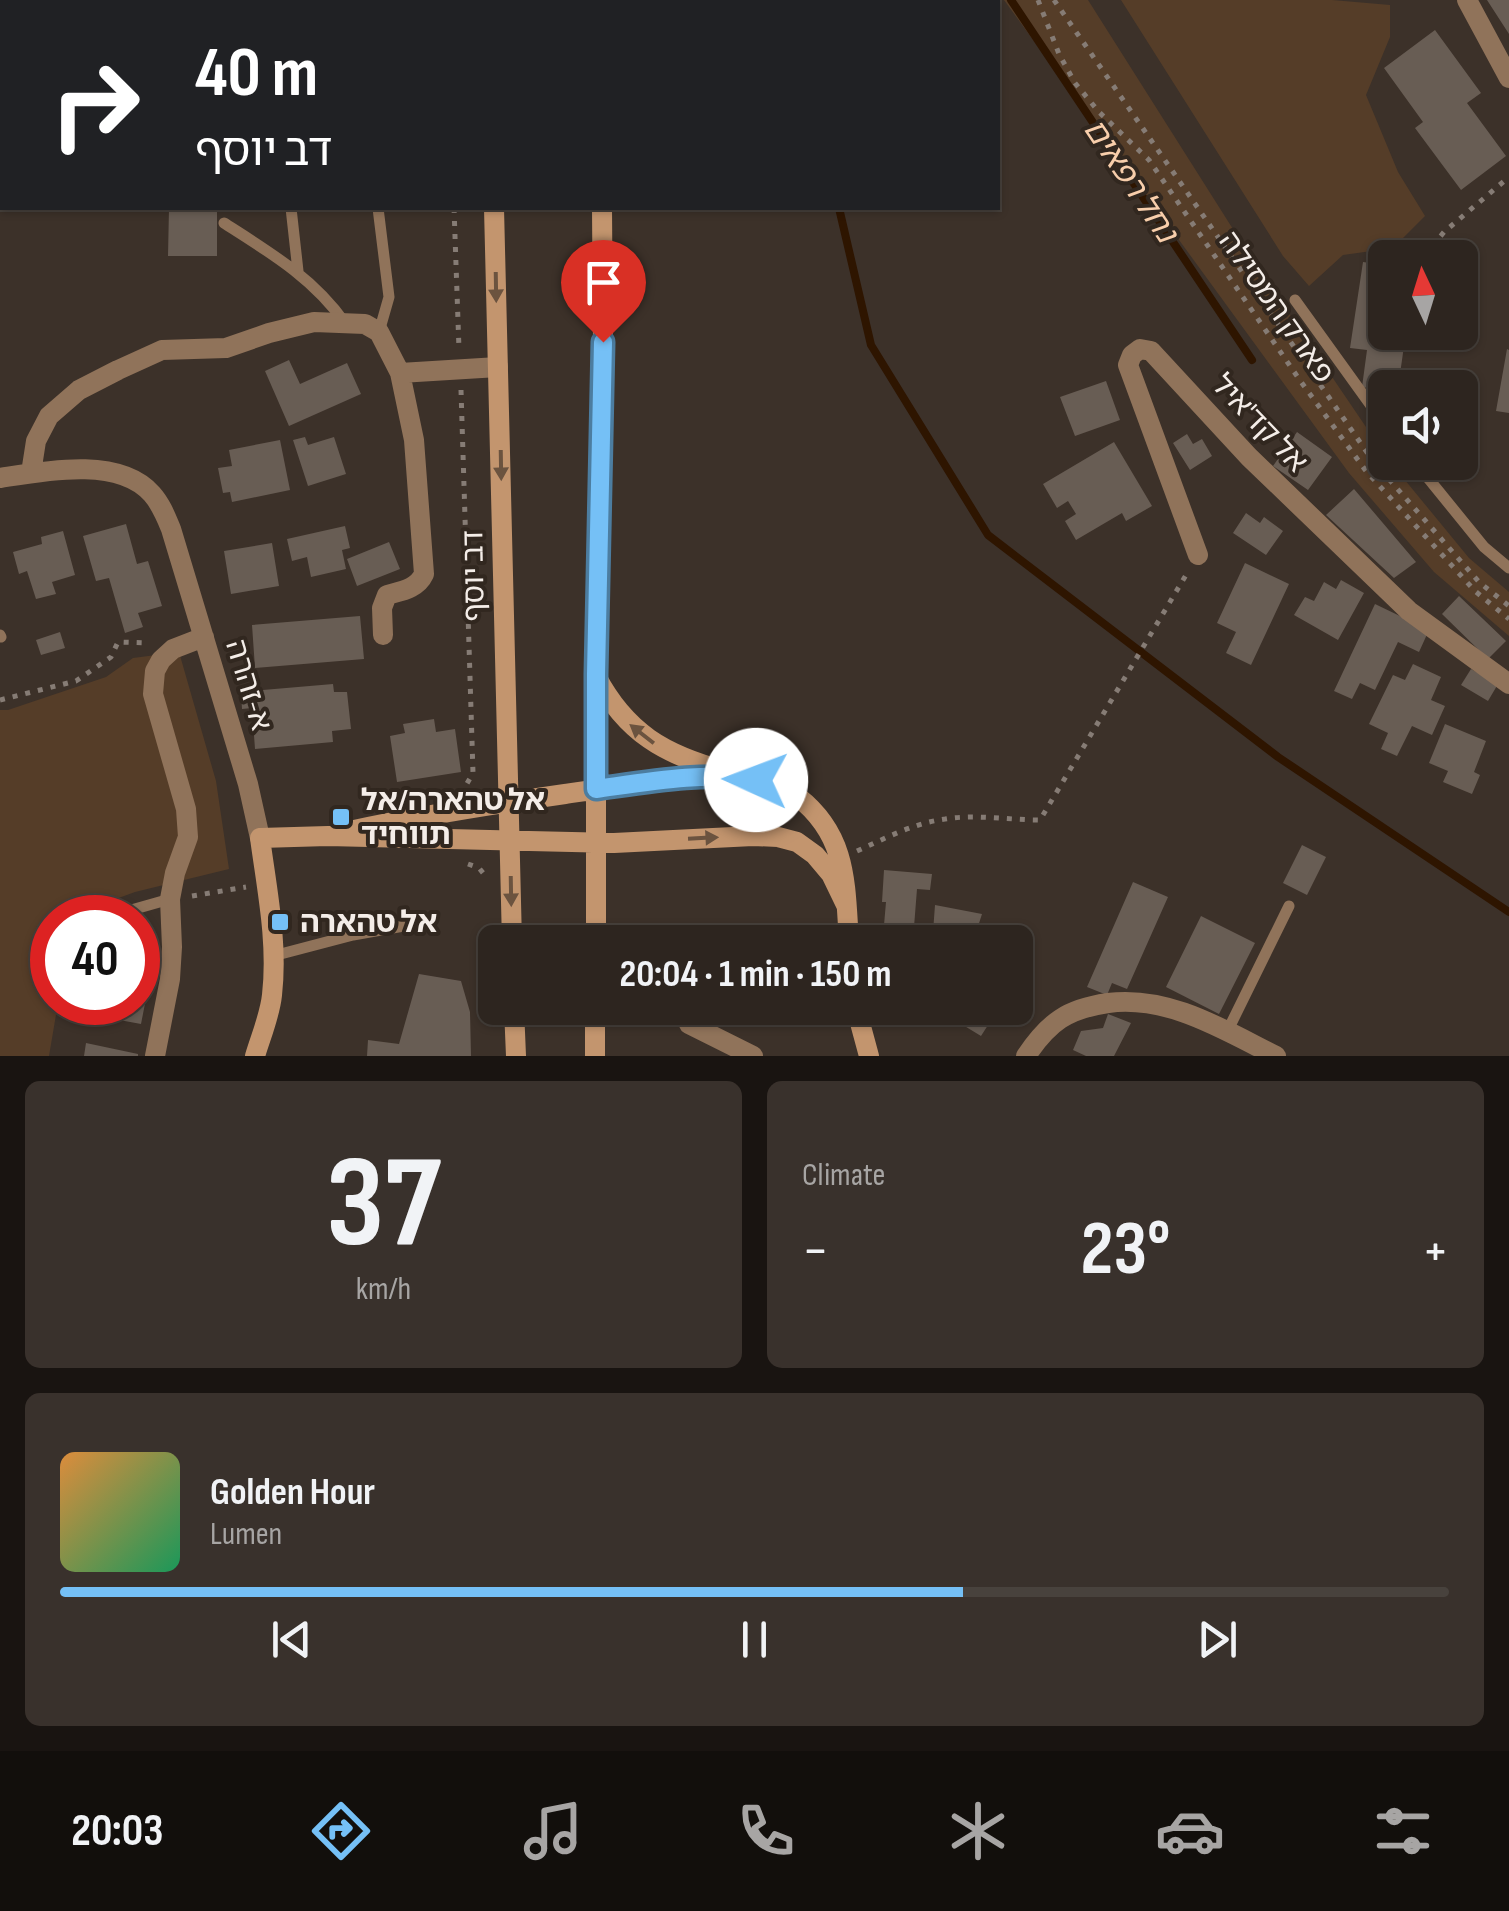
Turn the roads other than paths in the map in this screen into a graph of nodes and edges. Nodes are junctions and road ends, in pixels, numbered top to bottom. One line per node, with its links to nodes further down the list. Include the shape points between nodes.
1 (1467, 0): 2 (street)
2 (1509, 78)
3 (291, 210): 8 (lane)
4 (378, 210): 11 (lane, via 389,297)
5 (494, 210): 12 (main road, דב יוסף, one-way to 12)
6 (602, 210): 22 (main road)
7 (224, 223): 8 (lane)
8 (298, 272): 10 (lane)
9 (1295, 300): 14 (lane)
10 (346, 324): 11 (street); 15 (street, via 314,322 226,348 162,350 118,370 49,416)
11 (379, 332): 13 (street)
12 (498, 367): 13 (street); 26 (main road, דב יוסף, one-way to 26)
13 (400, 373): 20 (street, via 414,440 424,574 412,587 387,595)
14 (1368, 401)
15 (31, 473): 16 (street, א-זהרה); 21 (street, א-זהרה, via 108,470 151,492 171,529)
16 (0, 478)
17 (1430, 480): 19 (lane)
18 (1198, 555): 23 (street, אל קד'איל, via 1128,365 1140,349 1151,351 1249,457 1409,611)
19 (1509, 568)
20 (383, 636)
21 (204, 638): 29 (street, א-זהרה); 32 (street, via 173,649 155,672 153,694 188,838)
22 (596, 674): 24 (main road, one-way to 22, via 652,742 619,713); 25 (main road)
23 (1509, 684)
24 (764, 782): 25 (main road, via 726,777); 28 (main road, via 764,816); 34 (main road, via 789,792 830,832 841,858)
25 (596, 789): 26 (main road); 31 (main road)
26 (510, 802): 27 (main road); 30 (main road, דב יוסף)
27 (328, 836): 29 (main road); 30 (main road)
28 (739, 836): 31 (main road, one-way to 28); 34 (main road, via 778,837 810,850)
29 (260, 838): 40 (main road, א-זהרה)
30 (510, 839): 31 (main road); 37 (main road, דב יוסף, one-way to 37)
31 (596, 842): 38 (main road)
32 (170, 899): 33 (lane); 46 (street, via 170,979)
33 (160, 902)
34 (846, 905): 39 (main road)
35 (1289, 906): 45 (lane)
36 (416, 924): 40 (lane)
37 (512, 925)
38 (596, 925)
39 (848, 925)
40 (274, 956): 47 (main road, א-זהרה, via 272,1000)
41 (515, 1025): 48 (main road)
42 (596, 1025): 49 (main road)
43 (691, 1025): 50 (street)
44 (861, 1025): 51 (main road)
45 (1227, 1032): 52 (street, via 1157,1004 1124,1001 1062,1016); 53 (street)
46 (155, 1056)
47 (255, 1056)
48 (516, 1056)
49 (595, 1056)
50 (753, 1056)
51 (869, 1056)
52 (1026, 1056)
53 (1276, 1056)

